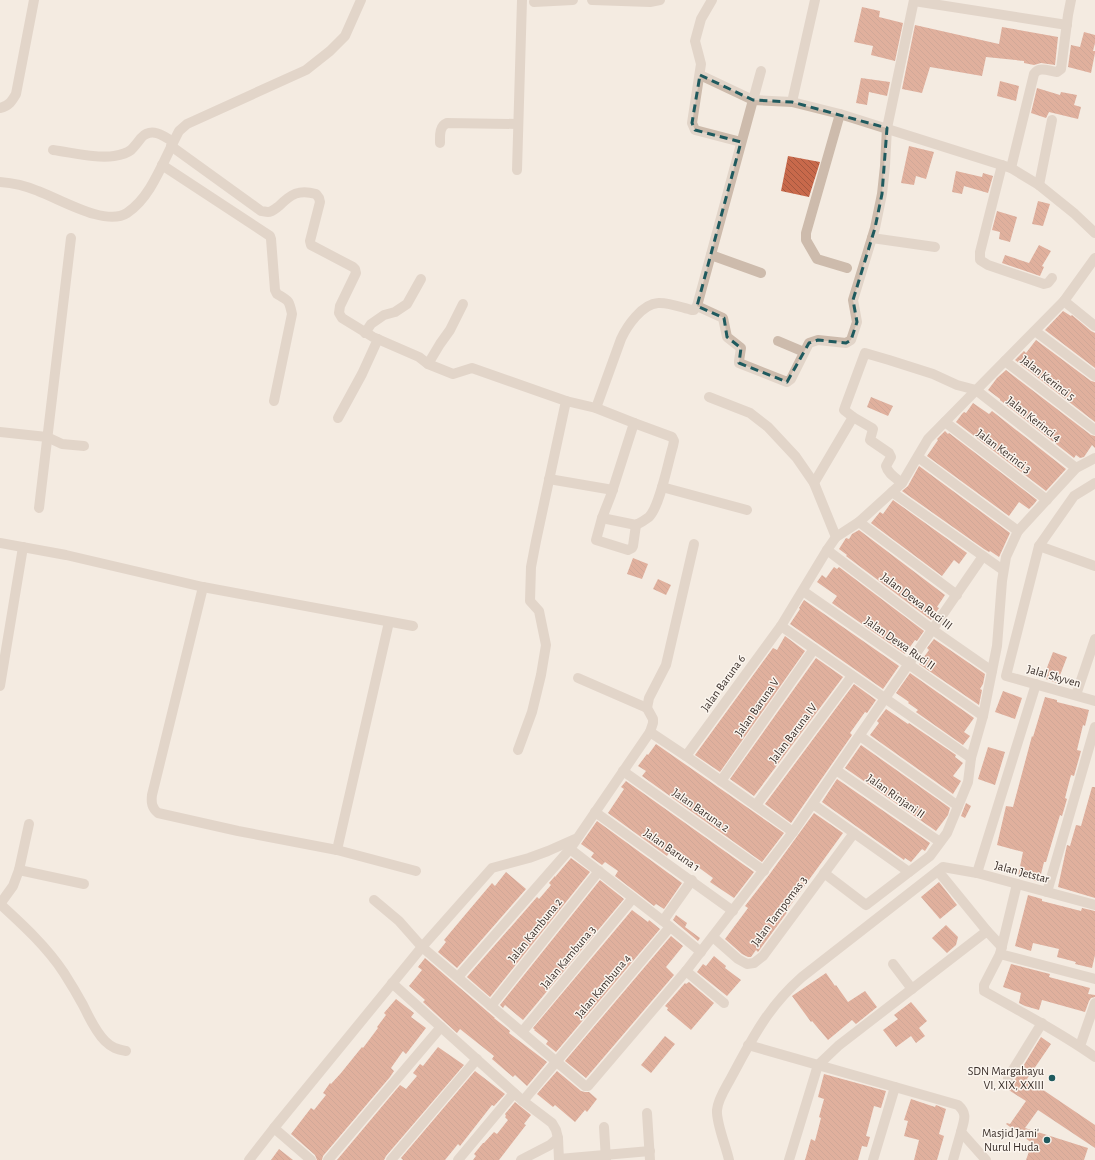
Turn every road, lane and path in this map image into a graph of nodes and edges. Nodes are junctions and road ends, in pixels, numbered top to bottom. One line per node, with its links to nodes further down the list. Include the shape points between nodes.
1 (34, 0): 17 (street, via 16,94 11,103)
2 (361, 0): 24 (street, via 345,36 306,70 187,124 179,131)
3 (522, 0): 20 (street)
4 (573, 0): 11 (street)
5 (592, 0): 6 (street)
6 (660, 0)
7 (712, 0): 14 (street, via 701,19 695,41 701,64)
8 (815, 0): 16 (street)
9 (1071, 0): 12 (street)
10 (914, 1): 12 (street); 21 (street)
11 (534, 2)
12 (1067, 25): 27 (street, via 1061,69 1057,72 1036,70)
13 (761, 71): 15 (street)
14 (700, 75): 15 (street); 22 (street, via 692,123 695,130)
15 (752, 100): 16 (street); 22 (street)
16 (792, 102): 18 (street)
17 (0, 108)
18 (840, 114): 21 (street); 37 (street, via 806,240 817,259)
19 (1052, 120): 30 (street)
20 (518, 124): 23 (street, via 447,123 441,129); 28 (street)
21 (887, 128): 27 (street); 33 (street, via 882,194)
22 (741, 142): 35 (street)
23 (440, 143)
24 (172, 144): 25 (street, via 158,133 149,132 124,154 93,156); 26 (street); 46 (street, via 261,210 274,210 290,196 300,192 316,194 320,202 311,245 355,269 356,273 339,313 342,318)
25 (53, 150)
26 (162, 165): 29 (street, via 149,189 137,204 127,213 116,216 106,217 84,211 25,186); 55 (street, via 270,236 275,290 290,303 292,314)
27 (1006, 167): 30 (street); 39 (street, via 980,252 980,260 1044,284)
28 (517, 170)
29 (0, 182)
30 (1039, 185): 31 (street)
31 (1095, 233)
32 (71, 238): 64 (street)
33 (872, 238): 34 (street); 49 (street, via 853,300 857,322 851,340 846,343 814,341 809,343)
34 (934, 247)
35 (711, 255): 38 (street); 43 (street)
36 (1095, 258): 41 (street)
37 (847, 268)
38 (761, 273)
39 (1052, 278)
40 (421, 280): 46 (street, via 407,304 395,312 384,315 371,324)
41 (1064, 301): 44 (street); 45 (street)
42 (463, 304): 51 (street)
43 (697, 306): 49 (street, via 724,320 727,337 741,348 739,363 788,382); 57 (street, via 694,310 660,302 654,303 634,318 621,339)
44 (1095, 326)
45 (1035, 331): 50 (street); 52 (street)
46 (365, 333): 47 (street)
47 (378, 340): 51 (street, via 420,357); 59 (street)
48 (778, 341): 49 (street)
49 (804, 352)
50 (1005, 361): 53 (street); 62 (street, Jalan Kerinci 5)
51 (428, 364): 56 (street, via 453,374 472,368)
52 (1095, 376)
53 (976, 390): 58 (street, via 865,353 844,408 845,412); 60 (street); 68 (street, Jalan Kerinci 4)
54 (709, 396): 71 (street, via 750,413 768,427 796,457)
55 (274, 401)
56 (566, 401): 57 (street); 69 (street)
57 (596, 408): 61 (street)
58 (853, 417): 71 (street); 72 (street, via 873,429 870,440 889,452 891,457 886,466 888,472)
59 (338, 418)
60 (945, 422): 66 (street, via 928,439); 76 (street, Jalan Kerinci 3)
61 (634, 423): 73 (street, via 673,439); 74 (street)
62 (1095, 430)
63 (0, 432): 64 (street)
64 (46, 437): 65 (street, via 62,444); 77 (street)
65 (84, 446)
66 (918, 457): 72 (street); 82 (street)
67 (1095, 458): 68 (street)
68 (1076, 468): 76 (street)
69 (549, 479): 74 (street); 115 (street, via 531,567 530,601 538,612 546,645 532,712)
70 (1095, 482): 86 (street, via 1074,496)
71 (814, 483): 83 (street)
72 (902, 483): 75 (street)
73 (662, 487): 78 (street); 81 (street, via 653,512)
74 (613, 490): 79 (street)
75 (892, 492): 80 (street); 89 (street)
76 (1047, 500): 82 (street)
77 (39, 508)
78 (747, 510)
79 (602, 518): 81 (street); 81 (street, via 596,540 628,550 633,546)
80 (859, 522): 83 (street); 94 (street)
81 (636, 525)
82 (1018, 531): 91 (street)
83 (836, 537): 88 (street, Jalan Baruna 6)
84 (0, 543): 87 (street)
85 (694, 544): 110 (street, via 666,665)
86 (1039, 546): 90 (street); 105 (street, Jalal Skyven, via 1006,676)
87 (22, 547): 92 (street); 106 (street)
88 (827, 550): 93 (street, Jalan Baruna 6); 98 (street, Jalan Dewa Ruci III)
89 (983, 556): 91 (street); 94 (street)
90 (1095, 566)
91 (1003, 570): 102 (street)
92 (203, 587): 95 (street); 131 (street, via 152,795 154,810 238,831)
93 (803, 591): 97 (street, Jalan Baruna 6); 101 (street, Jalan Dewa Ruci II)
94 (957, 595): 98 (street)
95 (389, 622): 96 (street); 131 (street)
96 (413, 626)
97 (781, 626): 100 (street); 116 (street, Jalan Baruna 6)
98 (933, 630): 101 (street); 102 (street, Jalan Dewa Ruci III)
99 (1095, 639): 107 (street)
100 (814, 649): 103 (street); 120 (street, Jalan Baruna V)
101 (909, 664): 108 (street); 111 (street, Jalan Dewa Ruci II)
102 (992, 671): 111 (street)
103 (852, 676): 108 (street); 122 (street, Jalan Baruna IV)
104 (578, 678): 110 (street)
105 (1036, 684): 107 (street, Jalal Skyven); 139 (street)
106 (0, 686)
107 (1076, 695): 109 (street, Jalal Skyven)
108 (885, 699): 114 (street); 117 (street)
109 (1095, 701)
110 (647, 708): 113 (street, via 653,721)
111 (983, 716): 117 (street)
112 (1095, 727): 143 (street)
113 (650, 732): 116 (street); 119 (street)
114 (860, 736): 118 (street); 123 (street)
115 (518, 750)
116 (686, 756): 120 (street)
117 (970, 758): 123 (street, via 968,782)
118 (836, 770): 121 (street); 129 (street, Jalan Rinjani II)
119 (623, 771): 124 (street); 134 (street, Jalan Baruna 2)
120 (721, 781): 122 (street)
121 (813, 804): 126 (street); 127 (street)
122 (756, 805): 126 (street)
123 (958, 806): 129 (street, via 947,833)
124 (595, 812): 128 (street); 140 (street, Jalan Baruna 1)
125 (29, 824): 133 (street)
126 (793, 832): 134 (street)
127 (854, 833): 137 (street); 138 (street, Jalan Tampomas 3)
128 (577, 839): 130 (street); 152 (street, via 529,858 492,868)
129 (940, 842): 137 (street, via 930,856)
130 (570, 849): 136 (street); 157 (street)
131 (337, 850): 135 (street)
132 (940, 869): 139 (street, Jalan Jetstar); 150 (street); 167 (street, via 802,977 760,1025)
133 (19, 870): 141 (street); 146 (street, via 13,886)
134 (764, 870): 148 (street)
135 (416, 871)
136 (599, 871): 144 (street); 163 (street, Jalan Kambuna 2)
137 (909, 872): 138 (street, via 866,905)
138 (824, 873): 151 (street, Jalan Tampomas 3, via 763,956 754,963 747,964)
139 (977, 873): 142 (street, Jalan Jetstar)
140 (692, 880): 148 (street, Jalan Baruna 1); 149 (street, Jalan Kambuna 4)
141 (84, 884)
142 (1017, 884): 143 (street, Jalan Jetstar); 153 (street)
143 (1047, 892): 147 (street, Jalan Jetstar)
144 (633, 898): 149 (street); 166 (street, Jalan Kambuna 3)
145 (374, 900): 152 (street, via 400,921)
146 (0, 904): 169 (street, via 48,952 104,1040 113,1049)
147 (1095, 905)
148 (733, 910): 151 (street)
149 (667, 924): 154 (street); 172 (street, Jalan Kambuna 4)
150 (987, 931): 153 (street); 160 (street)
151 (713, 937): 154 (street)
152 (422, 946): 157 (street); 159 (street)
153 (1001, 951): 158 (street); 164 (street, via 984,985 984,991)
154 (701, 952): 156 (street)
155 (893, 964): 160 (street)
156 (686, 971): 161 (street); 172 (street, via 588,1086)
157 (458, 977): 163 (street)
158 (1095, 979)
159 (392, 983): 165 (street); 180 (street)
160 (912, 989): 173 (street)
161 (724, 1003)
162 (1095, 1003): 168 (street)
163 (491, 1006): 166 (street)
164 (1042, 1023): 168 (street); 174 (street)
165 (441, 1027): 171 (street); 187 (street)
166 (522, 1032): 172 (street)
167 (748, 1045): 173 (street); 192 (street, via 723,1092 717,1109)
168 (1080, 1046): 170 (street)
169 (126, 1051)
170 (1095, 1057)
171 (477, 1059): 176 (street); 188 (street)
172 (556, 1061): 177 (street, Jalan Kambuna 4)
173 (818, 1064): 175 (street); 193 (street)
174 (1008, 1078)
175 (894, 1086): 181 (street, via 958,1104 965,1114); 194 (street)
176 (514, 1093): 177 (street); 189 (street)
177 (523, 1101): 182 (street, via 552,1124)
178 (647, 1113): 183 (street)
179 (604, 1127): 184 (street)
180 (274, 1128): 185 (street); 186 (street)
181 (961, 1132): 195 (street); 196 (street)
182 (558, 1138): 190 (street); 191 (street)
183 (650, 1155): 184 (street)
184 (606, 1157): 191 (street)
185 (250, 1160)
186 (311, 1160)
187 (328, 1160)
188 (391, 1160)
189 (458, 1160)
190 (521, 1160)
191 (559, 1160)
192 (729, 1160)
193 (789, 1160)
194 (873, 1160)
195 (952, 1160)
196 (986, 1160)

